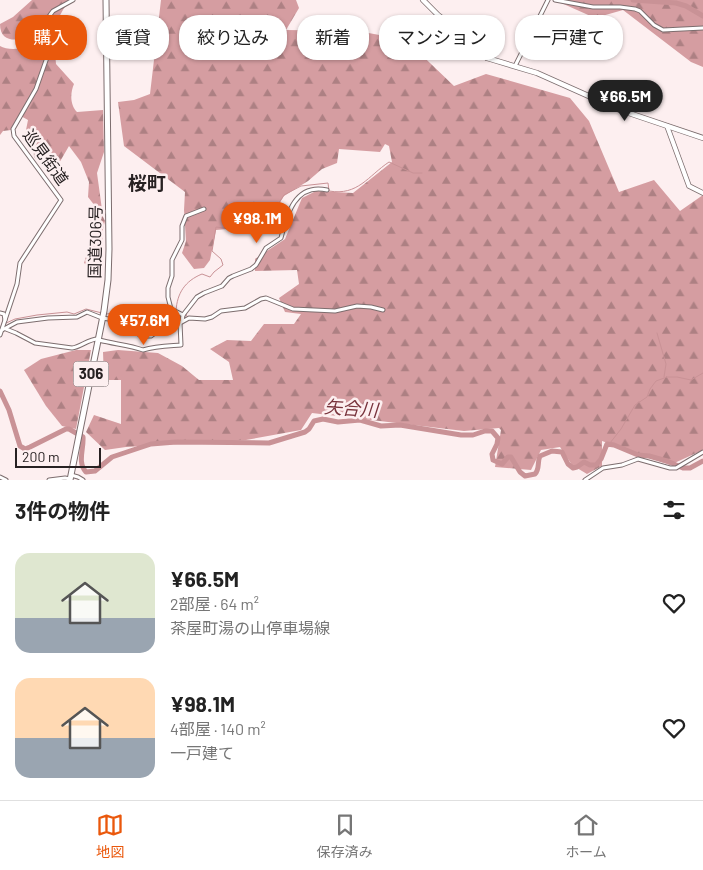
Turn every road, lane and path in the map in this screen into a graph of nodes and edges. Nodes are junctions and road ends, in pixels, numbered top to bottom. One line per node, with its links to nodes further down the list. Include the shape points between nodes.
1 (73, 0): 17 (street, 巡見街道, via 50,15 47,27 50,49 36,89 12,129 61,200 22,260)
2 (106, 0): 15 (highway, 国道306号 / 306, via 109,249)
3 (423, 0): 7 (main road, via 485,56)
4 (548, 0): 7 (street)
5 (555, 0): 6 (street, via 593,7 635,8 663,30)
6 (703, 28)
7 (515, 66): 8 (main road)
8 (667, 126): 9 (main road); 11 (street, via 689,186)
9 (703, 138)
10 (327, 190): 16 (street, via 308,191 296,199 286,218 281,238 266,248 256,265 197,298)
11 (703, 193)
12 (204, 209): 16 (street, via 186,216 182,240 172,260 168,298 171,310)
13 (383, 310): 16 (street, via 356,306 335,311 292,310 261,298 245,308 221,311 207,318)
14 (0, 313): 17 (street, via 4,314)
15 (103, 315): 16 (street, via 146,337); 18 (street, via 87,312 77,317 19,322); 20 (highway, 国道306号 / 306)
16 (183, 318): 20 (street, via 181,345 143,350)
17 (5, 321): 18 (street, 巡見街道)
18 (3, 329): 19 (street, 巡見街道); 20 (street, via 35,343 72,348)
19 (0, 334)
20 (98, 340): 23 (highway, 国道306号 / 306)
21 (703, 452): 27 (street, via 676,468 638,459 603,468)
22 (0, 477): 24 (street)
23 (70, 478): 25 (street); 26 (street, via 78,476)
24 (6, 480)
25 (49, 480)
26 (83, 480)
27 (585, 480)

